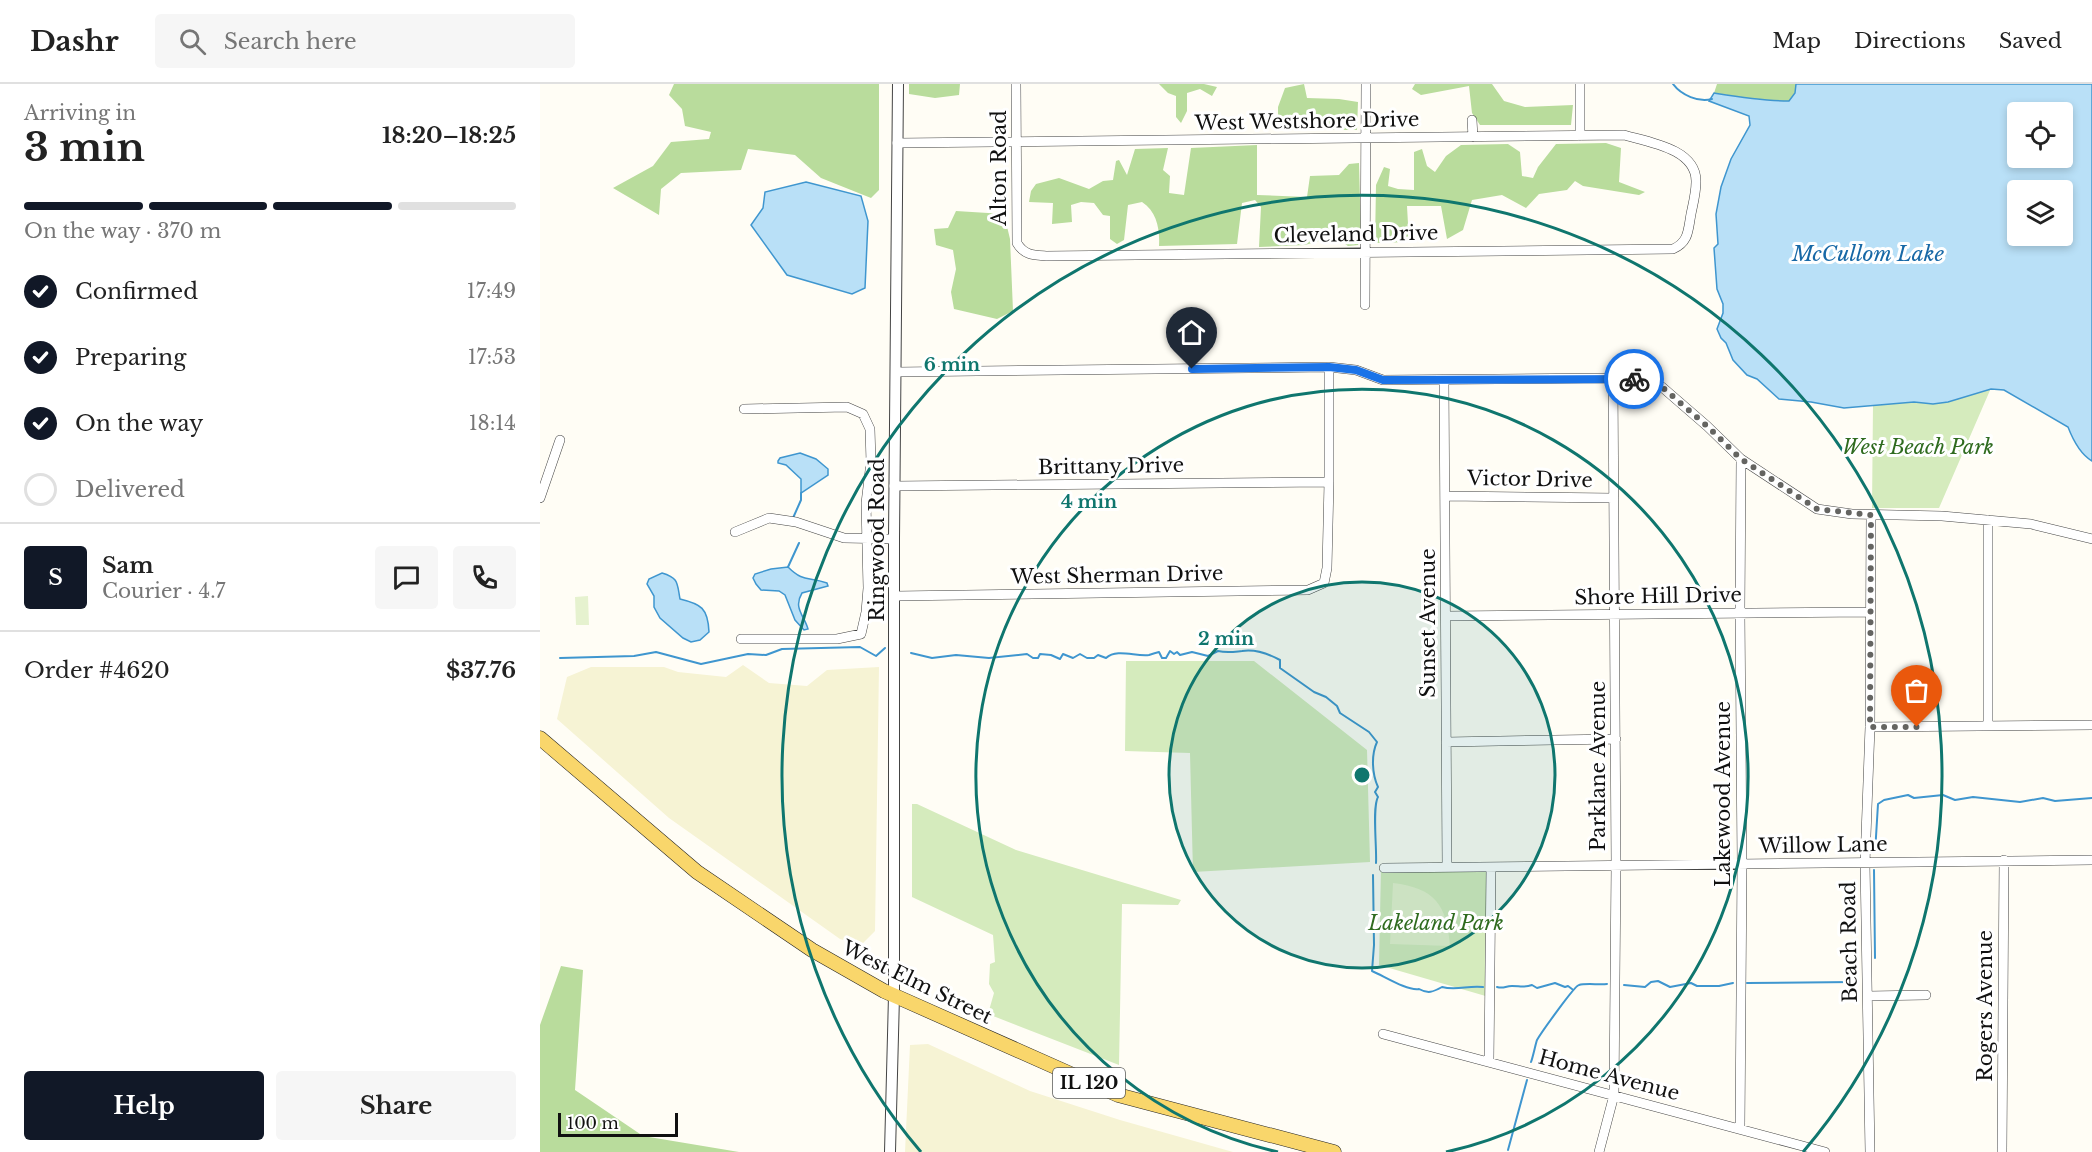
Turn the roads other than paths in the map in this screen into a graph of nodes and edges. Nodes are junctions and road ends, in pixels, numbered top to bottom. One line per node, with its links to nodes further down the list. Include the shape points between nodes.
1 (898, 84): 9 (street, Ringwood Road)
2 (1016, 84): 10 (street, Alton Road)
3 (1366, 84): 8 (street)
4 (1580, 84): 6 (street)
5 (1472, 120): 7 (street)
6 (1580, 136): 7 (street, West Westshore Drive); 11 (street, West Westshore Drive, via 1624,135 1665,147 1693,166 1697,181)
7 (1473, 137): 8 (street, West Westshore Drive)
8 (1366, 138): 10 (street, West Westshore Drive); 13 (street)
9 (897, 143): 10 (street, West Westshore Drive); 16 (street, Ringwood Road)
10 (1016, 143): 12 (street, Alton Road, via 1017,243)
11 (1687, 236): 13 (street, Cleveland Drive, via 1682,245 1673,249)
12 (1021, 250): 13 (street, Cleveland Drive, via 1046,256)
13 (1366, 252): 14 (street)
14 (1365, 305)
15 (1329, 367): 16 (street); 18 (street, via 1356,370 1383,380); 22 (street)
16 (896, 372): 23 (street, Ringwood Road)
17 (1614, 378): 18 (street); 21 (street, via 1643,380 1662,387); 26 (street, Parklane Avenue)
18 (1444, 380): 24 (street, Sunset Avenue)
19 (744, 409): 30 (street, via 847,407 863,414 870,429 871,462)
20 (561, 440): 25 (street)
21 (1741, 459): 27 (street, via 1817,509); 34 (street, Lakewood Avenue)
22 (1329, 482): 23 (street, Brittany Drive); 33 (street, West Sherman Drive, via 1327,568 1324,583 1308,590)
23 (894, 486): 31 (street, Ringwood Road)
24 (1446, 496): 26 (street, Victor Drive); 36 (street, Sunset Avenue)
25 (540, 498)
26 (1614, 498): 37 (street, Parklane Avenue)
27 (1871, 515): 28 (street); 35 (street, Beach Road)
28 (1988, 519): 32 (street, via 2031,524); 40 (street)
29 (735, 532): 30 (street, via 769,518 796,522 844,538)
30 (866, 538): 31 (street); 38 (street, via 868,588 861,634 837,639)
31 (894, 539): 33 (street, Ringwood Road)
32 (2092, 539)
33 (895, 596): 54 (street, Ringwood Road)
34 (1740, 612): 35 (street, Shore Hill Drive); 37 (street, Shore Hill Drive); 48 (street, Lakewood Avenue)
35 (1870, 612): 41 (street, Beach Road)
36 (1447, 616): 37 (street, Shore Hill Drive); 44 (street, Sunset Avenue)
37 (1616, 616): 43 (street, Parklane Avenue)
38 (741, 639)
39 (2092, 725): 40 (street)
40 (1988, 726): 41 (street)
41 (1870, 727): 47 (street, Beach Road)
42 (540, 738): 54 (main road, West Elm Street / IL 120, via 697,873 812,950)
43 (1616, 740): 44 (street); 49 (street, Parklane Avenue)
44 (1446, 742): 50 (street, Sunset Avenue)
45 (2004, 860): 46 (street, Willow Lane); 47 (street, Willow Lane); 65 (street, Rogers Avenue)
46 (2092, 860)
47 (1865, 863): 48 (street, Willow Lane); 55 (street, Beach Road)
48 (1742, 864): 49 (street, Willow Lane); 59 (street, Lakewood Avenue)
49 (1616, 865): 51 (street, Willow Lane); 58 (street, Parklane Avenue)
50 (1447, 867): 51 (street, Willow Lane); 52 (street, Willow Lane)
51 (1491, 867): 57 (street)
52 (1384, 868)
53 (1926, 994): 55 (street)
54 (894, 996): 60 (street, Ringwood Road); 61 (main road, West Elm Street / IL 120, via 1118,1095)
55 (1868, 996): 64 (street, Beach Road)
56 (1383, 1035): 57 (street, Home Avenue)
57 (1489, 1061): 58 (street, Home Avenue)
58 (1614, 1095): 59 (street, Home Avenue); 62 (street, Parklane Avenue)
59 (1740, 1128): 63 (street, Home Avenue)
60 (890, 1152)
61 (1334, 1152)
62 (1599, 1152)
63 (1825, 1152)
64 (1870, 1152)
65 (2002, 1152)

